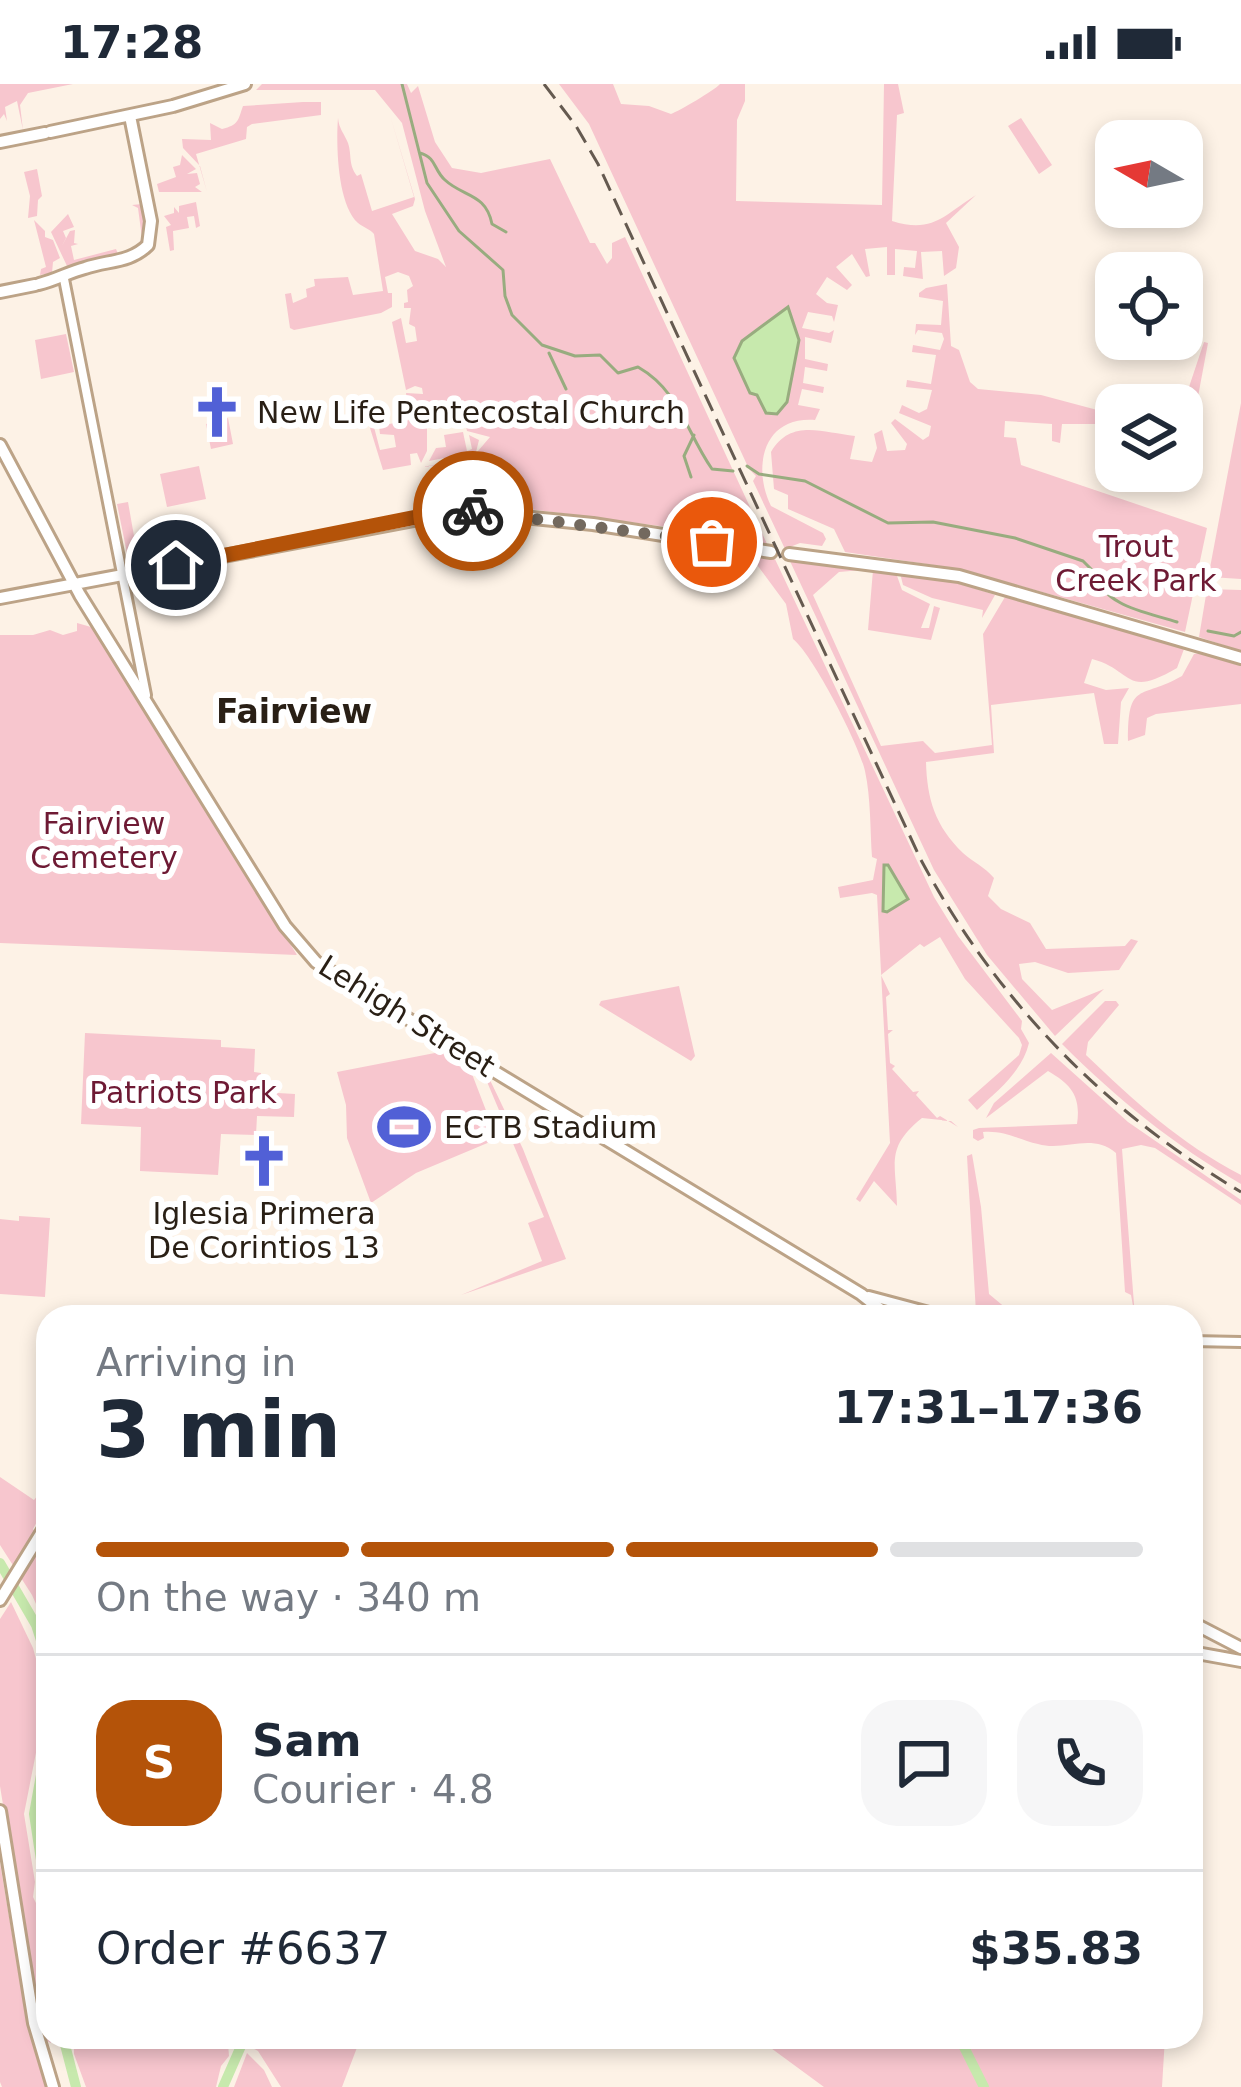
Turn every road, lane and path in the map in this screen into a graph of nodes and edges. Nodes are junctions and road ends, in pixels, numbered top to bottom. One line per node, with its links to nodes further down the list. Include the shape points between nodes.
1 (244, 84): 2 (main road)
2 (130, 116): 3 (main road); 4 (main road, via 152,221 148,245 132,258)
3 (0, 142)
4 (64, 279): 5 (main road); 9 (street)
5 (0, 292)
6 (0, 445): 10 (main road, Lehigh Street)
7 (771, 553): 9 (main road, via 462,511)
8 (789, 554): 14 (main road, via 959,576)
9 (122, 576): 10 (main road); 12 (street)
10 (75, 586): 11 (main road); 13 (main road, Lehigh Street)
11 (0, 598)
12 (134, 634): 13 (street, via 127,660); 15 (street)
13 (106, 638): 15 (main road, Lehigh Street)
14 (1241, 658)
15 (148, 707): 16 (main road, Lehigh Street, via 285,926 316,962)
16 (861, 1294): 17 (main road, Lehigh Street); 18 (street)
17 (875, 1305)
18 (903, 1305)
19 (1203, 1341): 20 (street)
20 (1241, 1342)
21 (36, 1542): 22 (main road)
22 (0, 1600)
23 (1203, 1630): 24 (main road)
24 (1241, 1648)
25 (1203, 1652): 26 (main road)
26 (1241, 1661)
27 (0, 1811): 28 (main road)
28 (36, 2024)
29 (43, 2049): 30 (main road)
30 (53, 2087)

